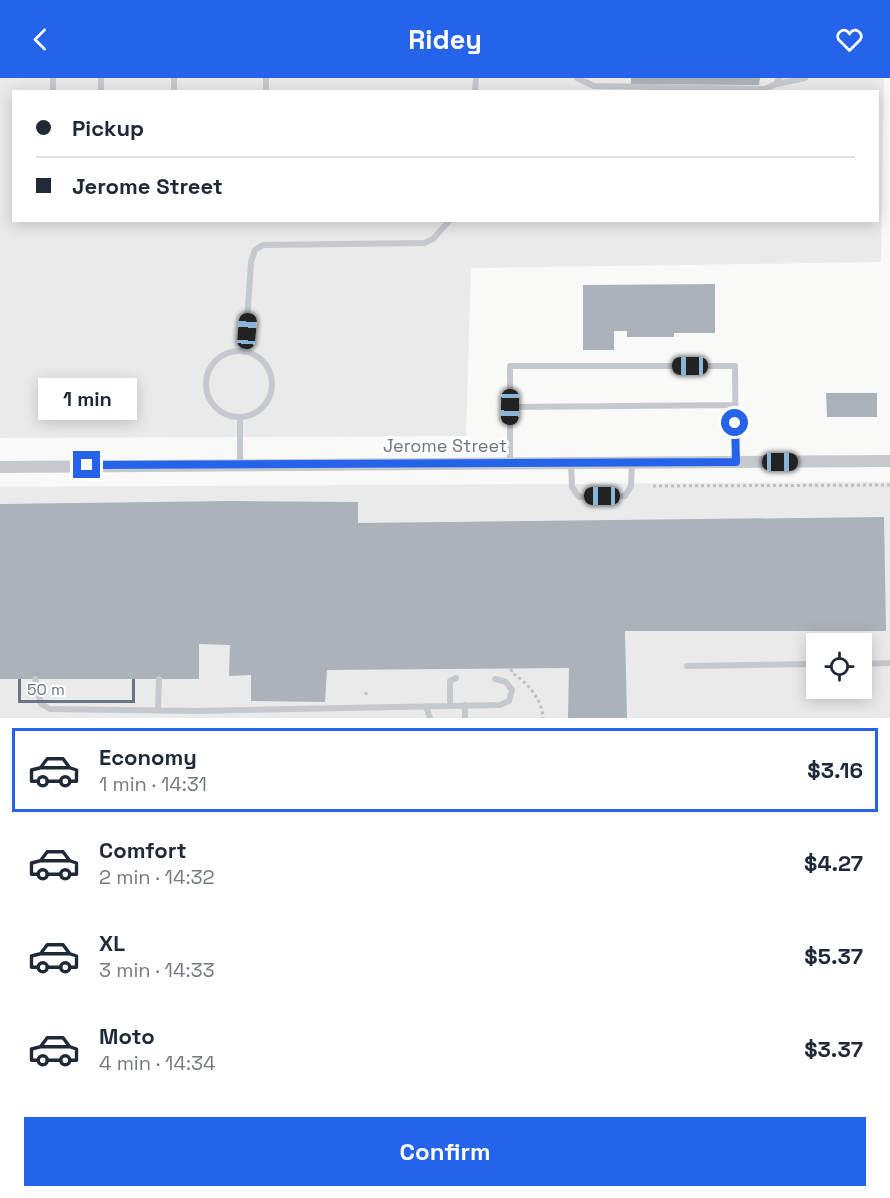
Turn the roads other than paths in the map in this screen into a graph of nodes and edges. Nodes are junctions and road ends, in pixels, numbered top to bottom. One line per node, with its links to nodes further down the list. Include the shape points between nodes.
1 (577, 78): 3 (lane, via 594,86 618,87 765,88)
2 (805, 78): 3 (lane)
3 (778, 81)
4 (448, 222): 5 (lane, via 424,243 263,245 255,250)
5 (245, 352): 8 (lane, via 261,359 268,368 272,390 261,410); 8 (lane, via 219,358 206,385 220,411)
6 (735, 405): 7 (lane); 7 (lane, via 735,366 510,366); 12 (lane)
7 (510, 407): 14 (lane)
8 (240, 417): 13 (lane)
9 (890, 461): 12 (street, Jerome Street)
10 (571, 462): 11 (street, Jerome Street); 11 (lane, via 572,487 579,496 624,496 631,486); 14 (street, Jerome Street)
11 (632, 462): 12 (street, Jerome Street)
12 (736, 462)
13 (240, 463): 14 (street, Jerome Street); 15 (street, Jerome Street)
14 (510, 463)
15 (0, 467)
16 (890, 663): 18 (lane)
17 (806, 664): 19 (lane)
18 (872, 664)
19 (687, 666)
20 (456, 678): 25 (lane, via 450,681)
21 (35, 679): 27 (lane, via 41,704 50,709)
22 (159, 679): 27 (lane)
23 (495, 679): 26 (lane, via 511,687 509,701 500,705)
24 (426, 705): 25 (lane); 28 (lane); 30 (lane)
25 (450, 705): 26 (lane)
26 (465, 705): 31 (lane)
27 (158, 709): 29 (lane)
28 (214, 714): 29 (lane)
29 (197, 715)
30 (430, 718)
31 (465, 718)

